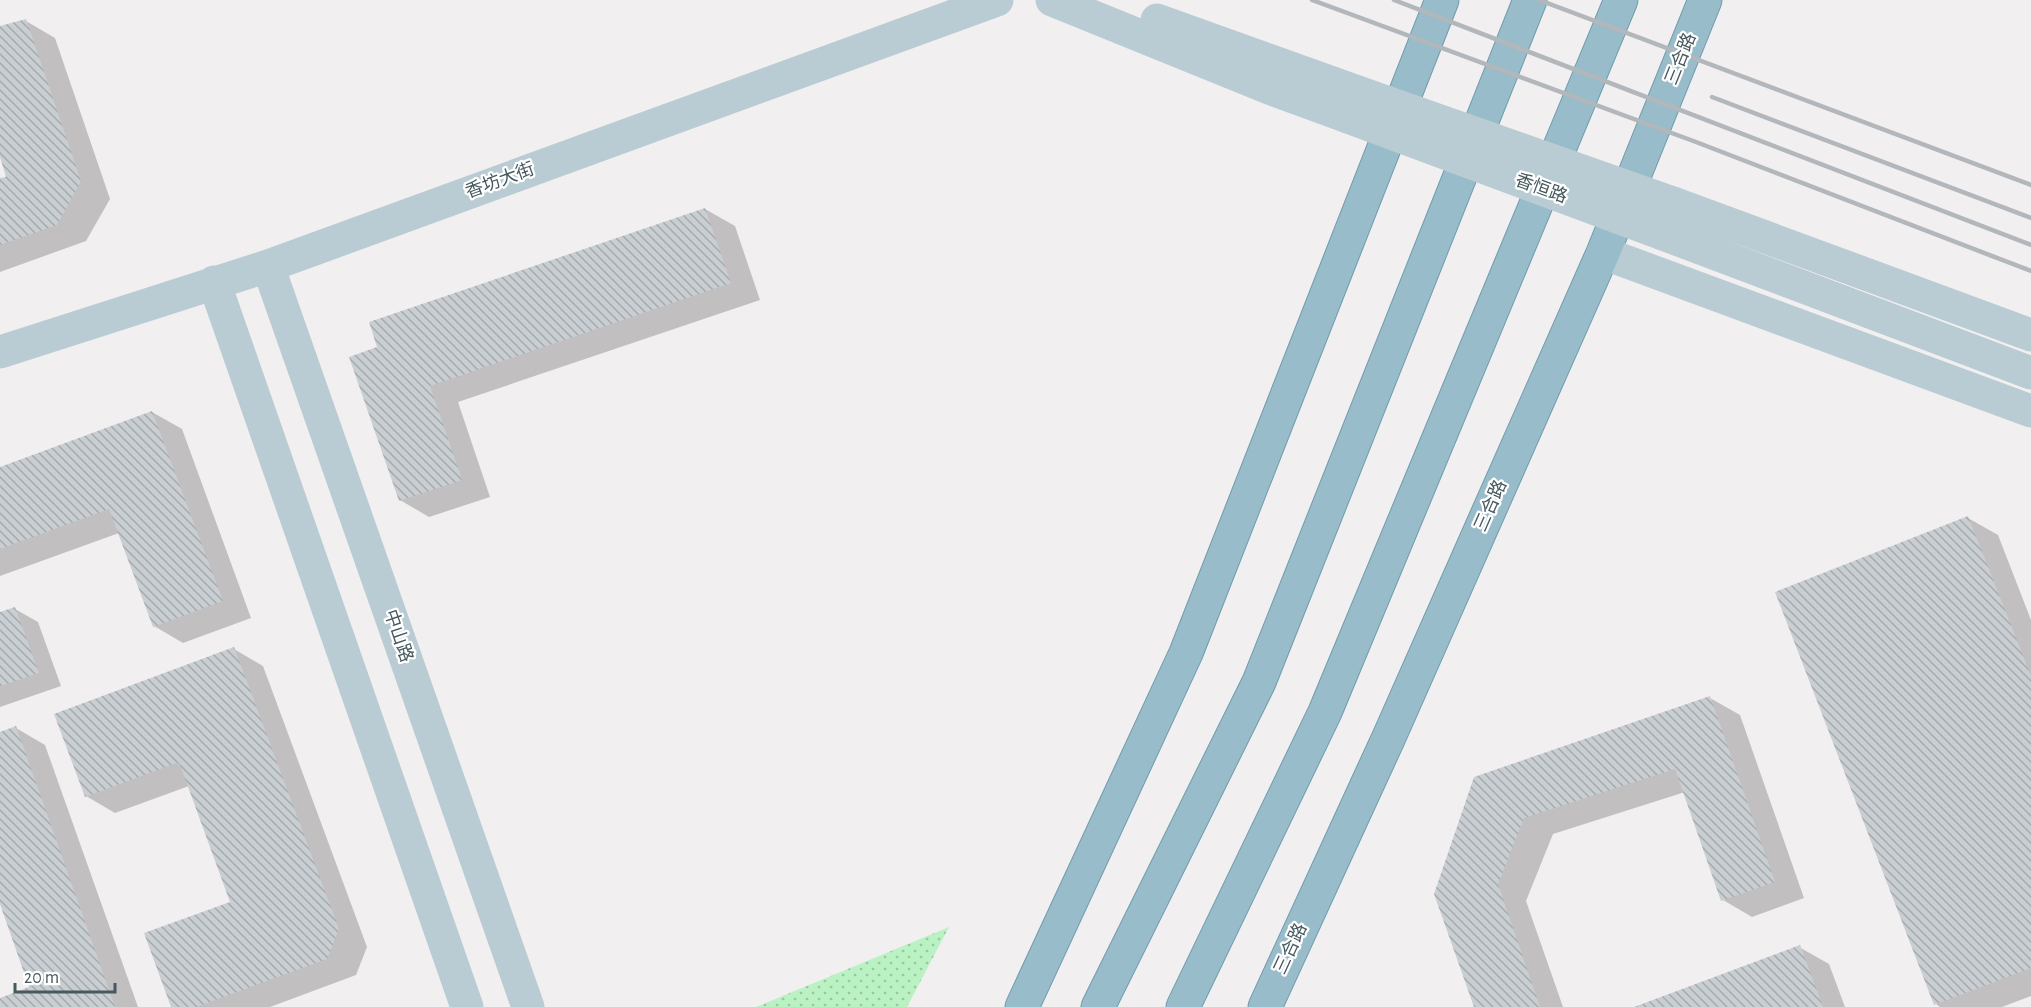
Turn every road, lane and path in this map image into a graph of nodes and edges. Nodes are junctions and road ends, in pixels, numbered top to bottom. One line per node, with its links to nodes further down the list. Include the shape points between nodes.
1 (997, 0): 10 (main road, 香坊大街)
2 (1052, 0): 8 (main road, 香恒路, via 1269,88)
3 (1101, 0): 8 (main road, 香恒路)
4 (1442, 0): 18 (highway, via 1186,653)
5 (1530, 0): 19 (highway, via 1259,682)
6 (1620, 0): 20 (highway, via 1326,712)
7 (1705, 0): 9 (highway, 三合路)
8 (1353, 104): 12 (main road, 香恒路, bridge, via 1673,203); 14 (main road, 香恒路, bridge, via 1663,234)
9 (1603, 253): 15 (main road); 21 (highway, 三合路, via 1389,737)
10 (268, 266): 11 (main road, 香坊大街); 17 (main road, 中山路)
11 (214, 282): 13 (main road, 香坊大街); 16 (main road)
12 (2031, 335)
13 (0, 352)
14 (2031, 373)
15 (2031, 411)
16 (466, 1007)
17 (528, 1007)
18 (1022, 1007)
19 (1098, 1007)
20 (1183, 1007)
21 (1264, 1007)

